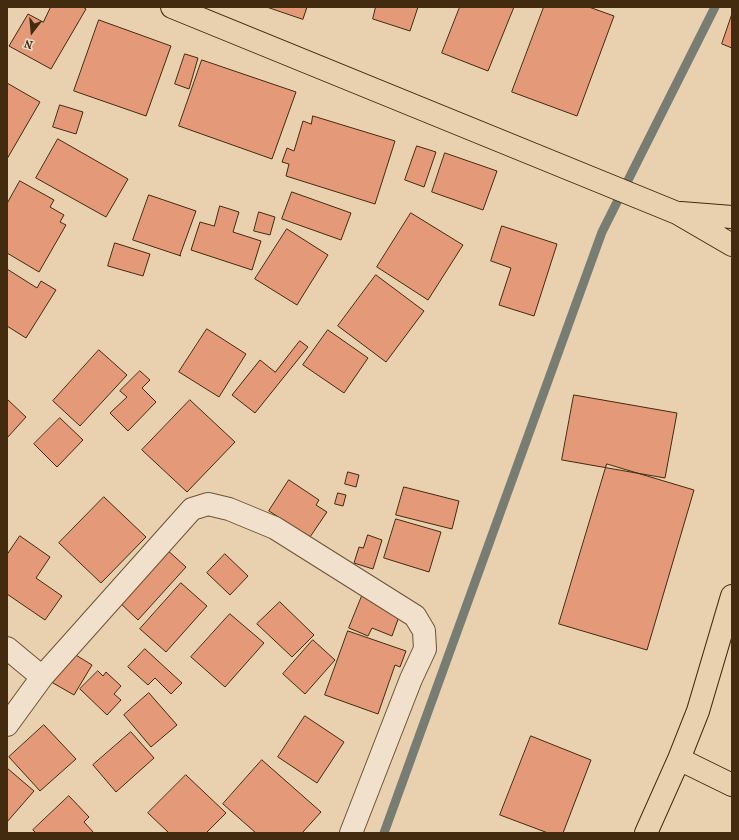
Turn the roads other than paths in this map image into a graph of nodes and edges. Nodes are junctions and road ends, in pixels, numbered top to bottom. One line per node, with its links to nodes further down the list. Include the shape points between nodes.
1 (172, 7): 2 (main road)
2 (677, 213): 3 (main road); 4 (main road)
3 (732, 217)
4 (732, 245)
5 (732, 596): 9 (main road, via 698,711)
6 (7, 648): 7 (street)
7 (42, 677): 8 (street); 11 (street, via 192,509 208,504 229,509 275,528 415,616 424,631 424,649)
8 (7, 724)
9 (679, 758): 10 (main road); 12 (main road)
10 (732, 786)
11 (351, 833)
12 (646, 833)

